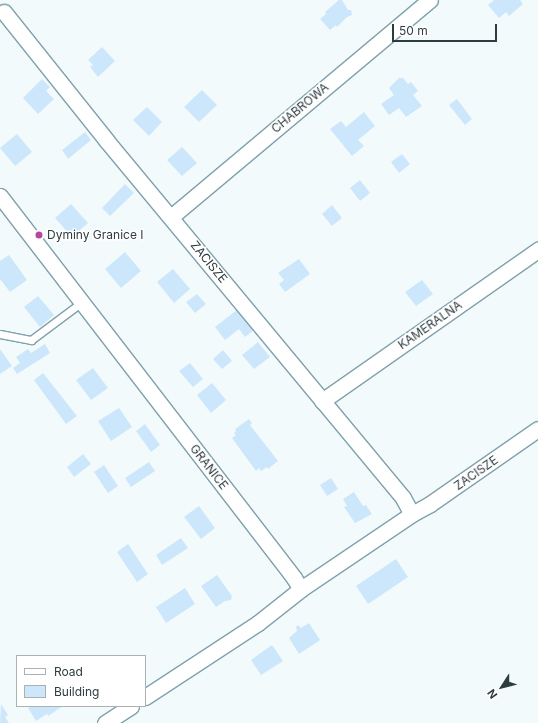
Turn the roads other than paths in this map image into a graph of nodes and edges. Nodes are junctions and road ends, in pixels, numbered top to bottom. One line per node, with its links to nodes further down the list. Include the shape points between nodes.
1 (430, 0): 4 (street, CHABROWA)
2 (4, 12): 4 (street, ZACISZE)
3 (0, 196): 6 (street, GRANICE)
4 (171, 217): 8 (street, ZACISZE)
5 (538, 250): 8 (street, KAMERALNA)
6 (82, 302): 7 (lane, via 31,340); 11 (street, GRANICE)
7 (0, 334)
8 (322, 401): 10 (street, ZACISZE, via 403,498)
9 (538, 429): 10 (street, ZACISZE)
10 (412, 514): 11 (street, ZACISZE)
11 (301, 589): 12 (street, via 258,623)
12 (146, 696)
13 (129, 707): 14 (street)
14 (105, 723)

